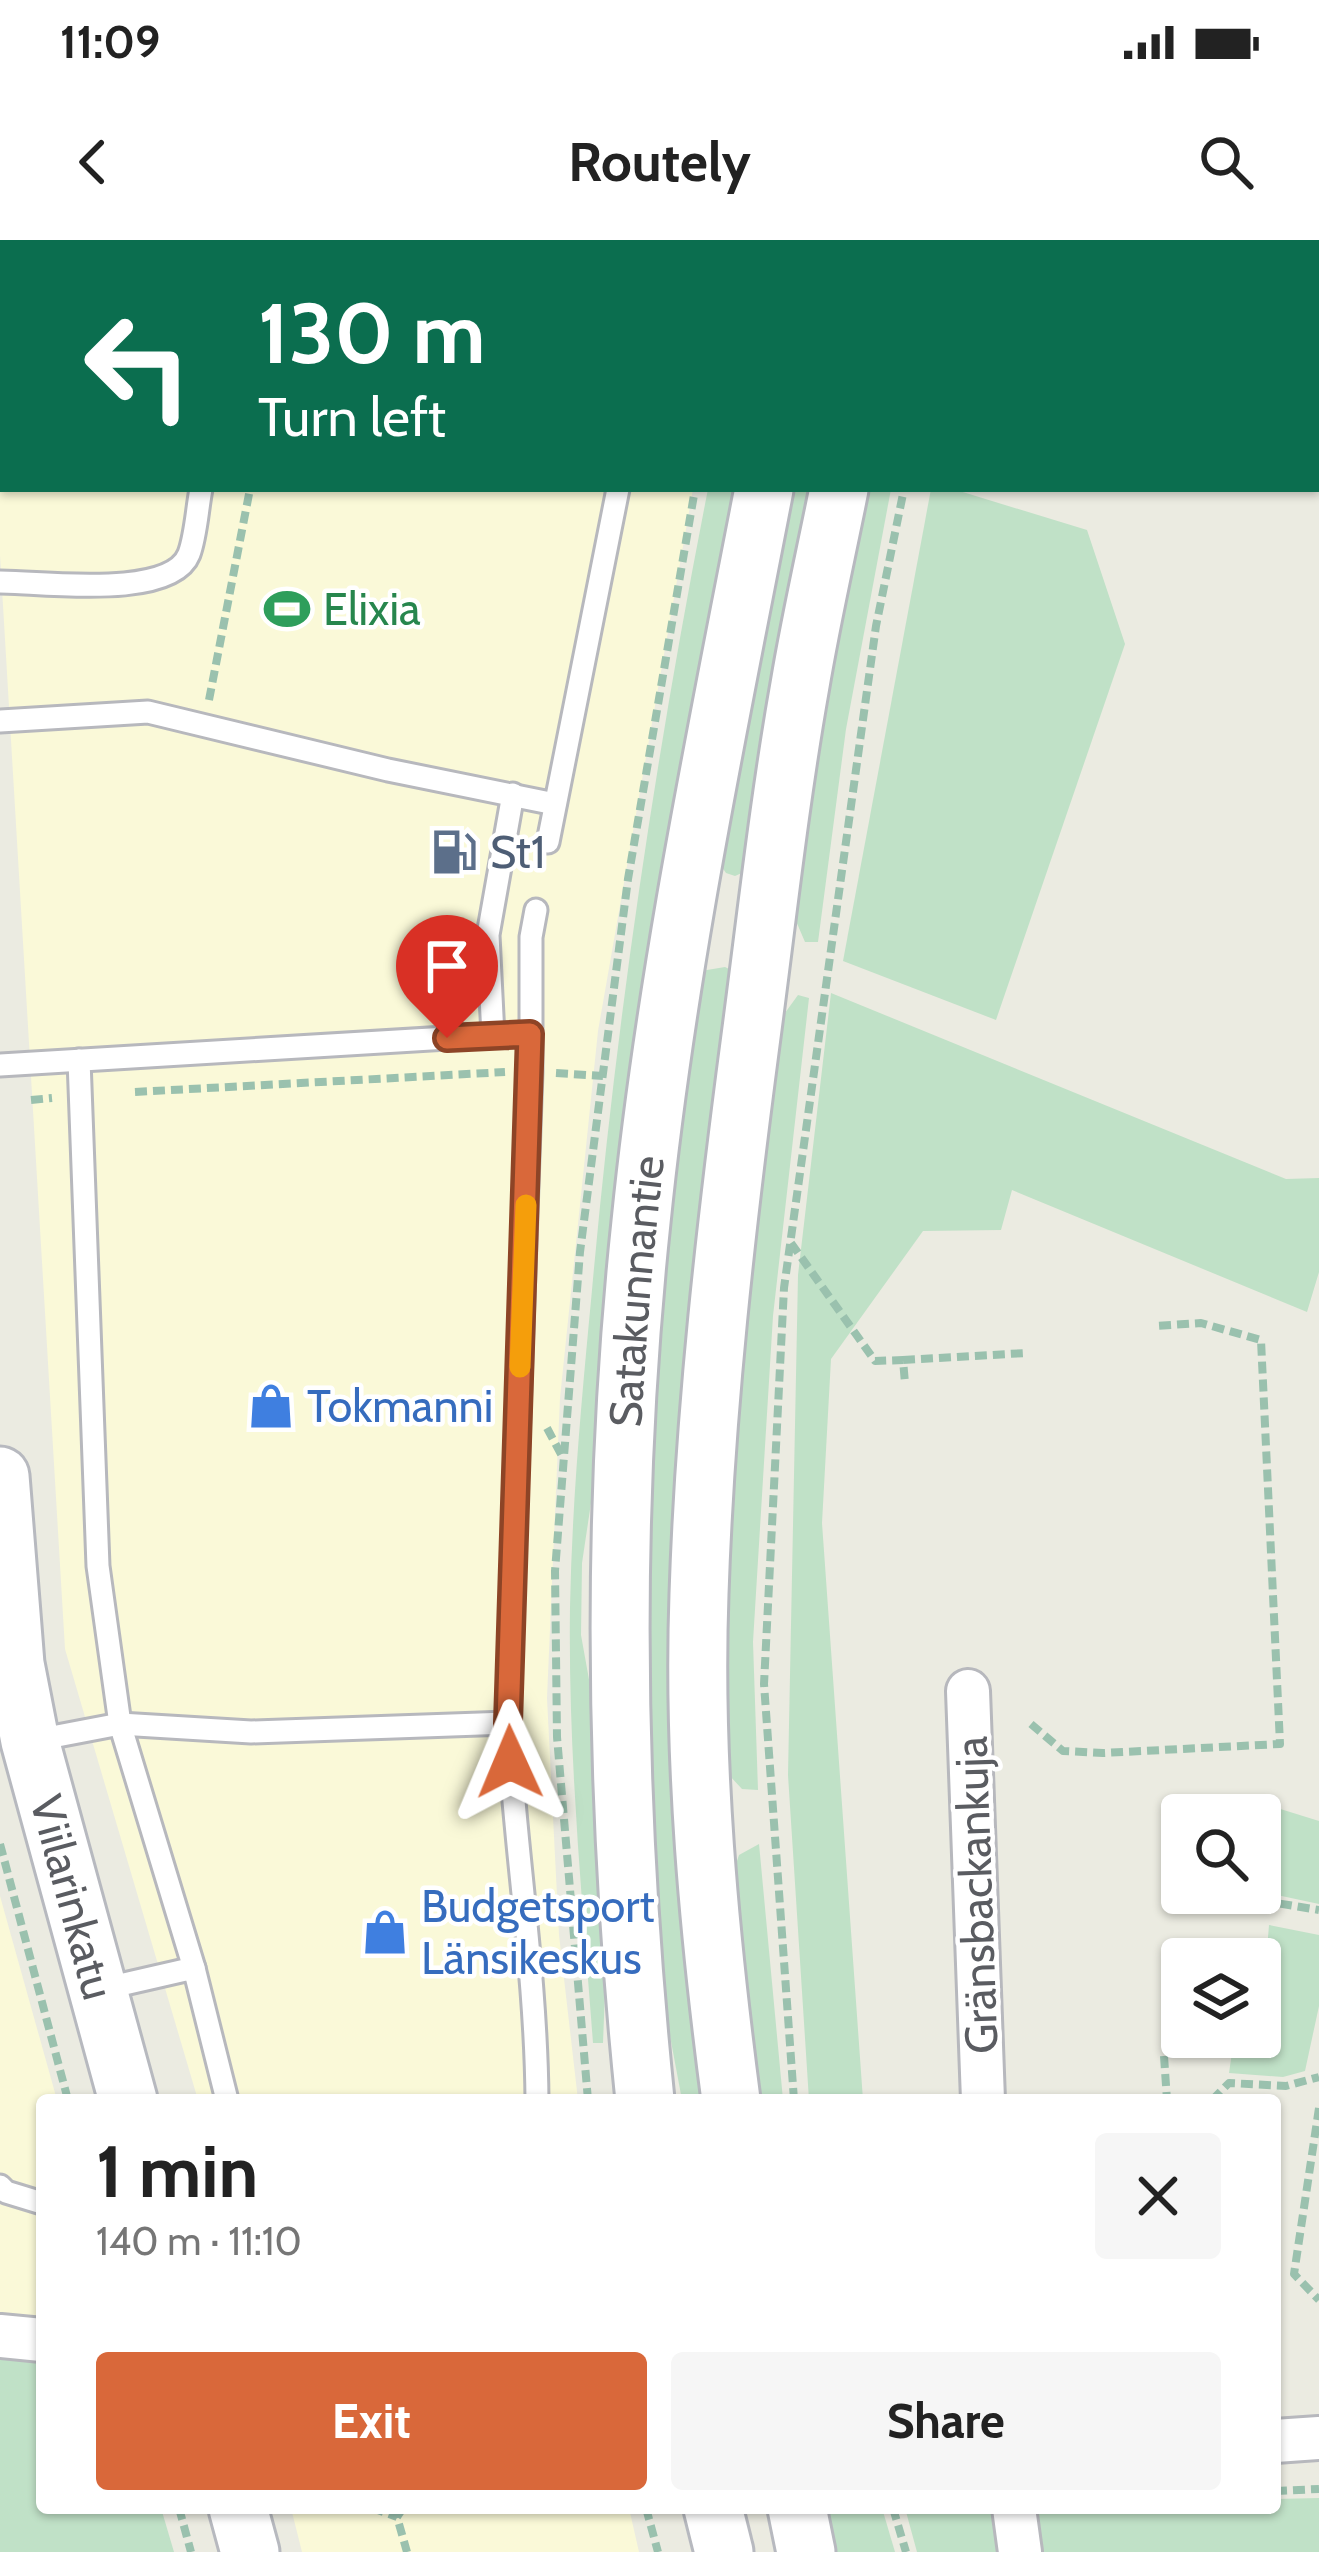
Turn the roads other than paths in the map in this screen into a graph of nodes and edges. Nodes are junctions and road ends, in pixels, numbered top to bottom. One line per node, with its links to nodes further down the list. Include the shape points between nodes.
1 (200, 492): 5 (lane, via 188,558 155,581)
2 (617, 492): 8 (lane)
3 (763, 492): 25 (main road, Satakunnantie, via 679,940 641,1222 626,1421 620,1780)
4 (838, 492): 26 (main road, Satakunnantie, via 800,685 765,932 709,1419 700,1777)
5 (0, 582)
6 (0, 721): 7 (lane, via 148,712)
7 (513, 794): 8 (lane); 12 (lane, via 488,935)
8 (555, 804): 9 (lane)
9 (548, 842)
10 (536, 910): 11 (lane)
11 (530, 1034): 12 (lane); 17 (lane)
12 (493, 1036): 13 (lane)
13 (79, 1060): 14 (lane); 18 (lane, via 98,1566)
14 (0, 1065)
15 (0, 1476): 19 (main road, Viilarinkatu, via 15,1664)
16 (968, 1690): 27 (street, Gränsbackankuja)
17 (508, 1723): 18 (lane, via 251,1732); 24 (lane)
18 (120, 1724): 19 (lane); 20 (lane)
19 (30, 1742): 21 (main road, Viilarinkatu)
20 (194, 1968): 21 (lane); 23 (lane)
21 (98, 1990): 22 (main road, Viilarinkatu)
22 (126, 2094)
23 (226, 2094)
24 (537, 2094)
25 (645, 2094)
26 (730, 2094)
27 (983, 2094)
28 (0, 2186): 29 (lane)
29 (36, 2201)
30 (0, 2336): 31 (street)
31 (36, 2339)
32 (1319, 2438): 33 (street)
33 (1281, 2441)
34 (240, 2514): 38 (main road)
35 (714, 2514): 39 (main road)
36 (797, 2514): 40 (main road)
37 (1015, 2514): 41 (street)
38 (250, 2552)
39 (724, 2552)
40 (806, 2552)
41 (1020, 2552)

